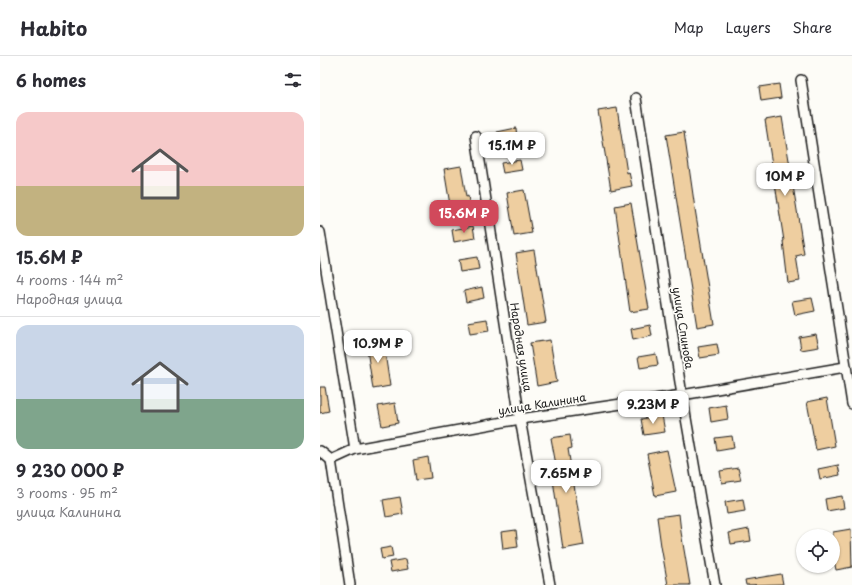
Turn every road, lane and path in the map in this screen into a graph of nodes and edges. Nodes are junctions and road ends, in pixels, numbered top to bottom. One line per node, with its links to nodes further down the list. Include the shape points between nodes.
1 (801, 80): 5 (street)
2 (636, 98): 6 (street, улица Спинова)
3 (476, 136): 8 (street, Народная улица)
4 (320, 232): 9 (street)
5 (845, 367): 6 (street, улица Калинина); 7 (street)
6 (682, 394): 8 (street, улица Калинина); 14 (street, улица Спинова)
7 (852, 404)
8 (520, 419): 9 (street, улица Калинина); 13 (street, Народная улица)
9 (355, 449): 11 (street, улица Калинина)
10 (320, 451): 11 (street)
11 (331, 460): 12 (street)
12 (350, 585)
13 (550, 585)
14 (715, 585)

